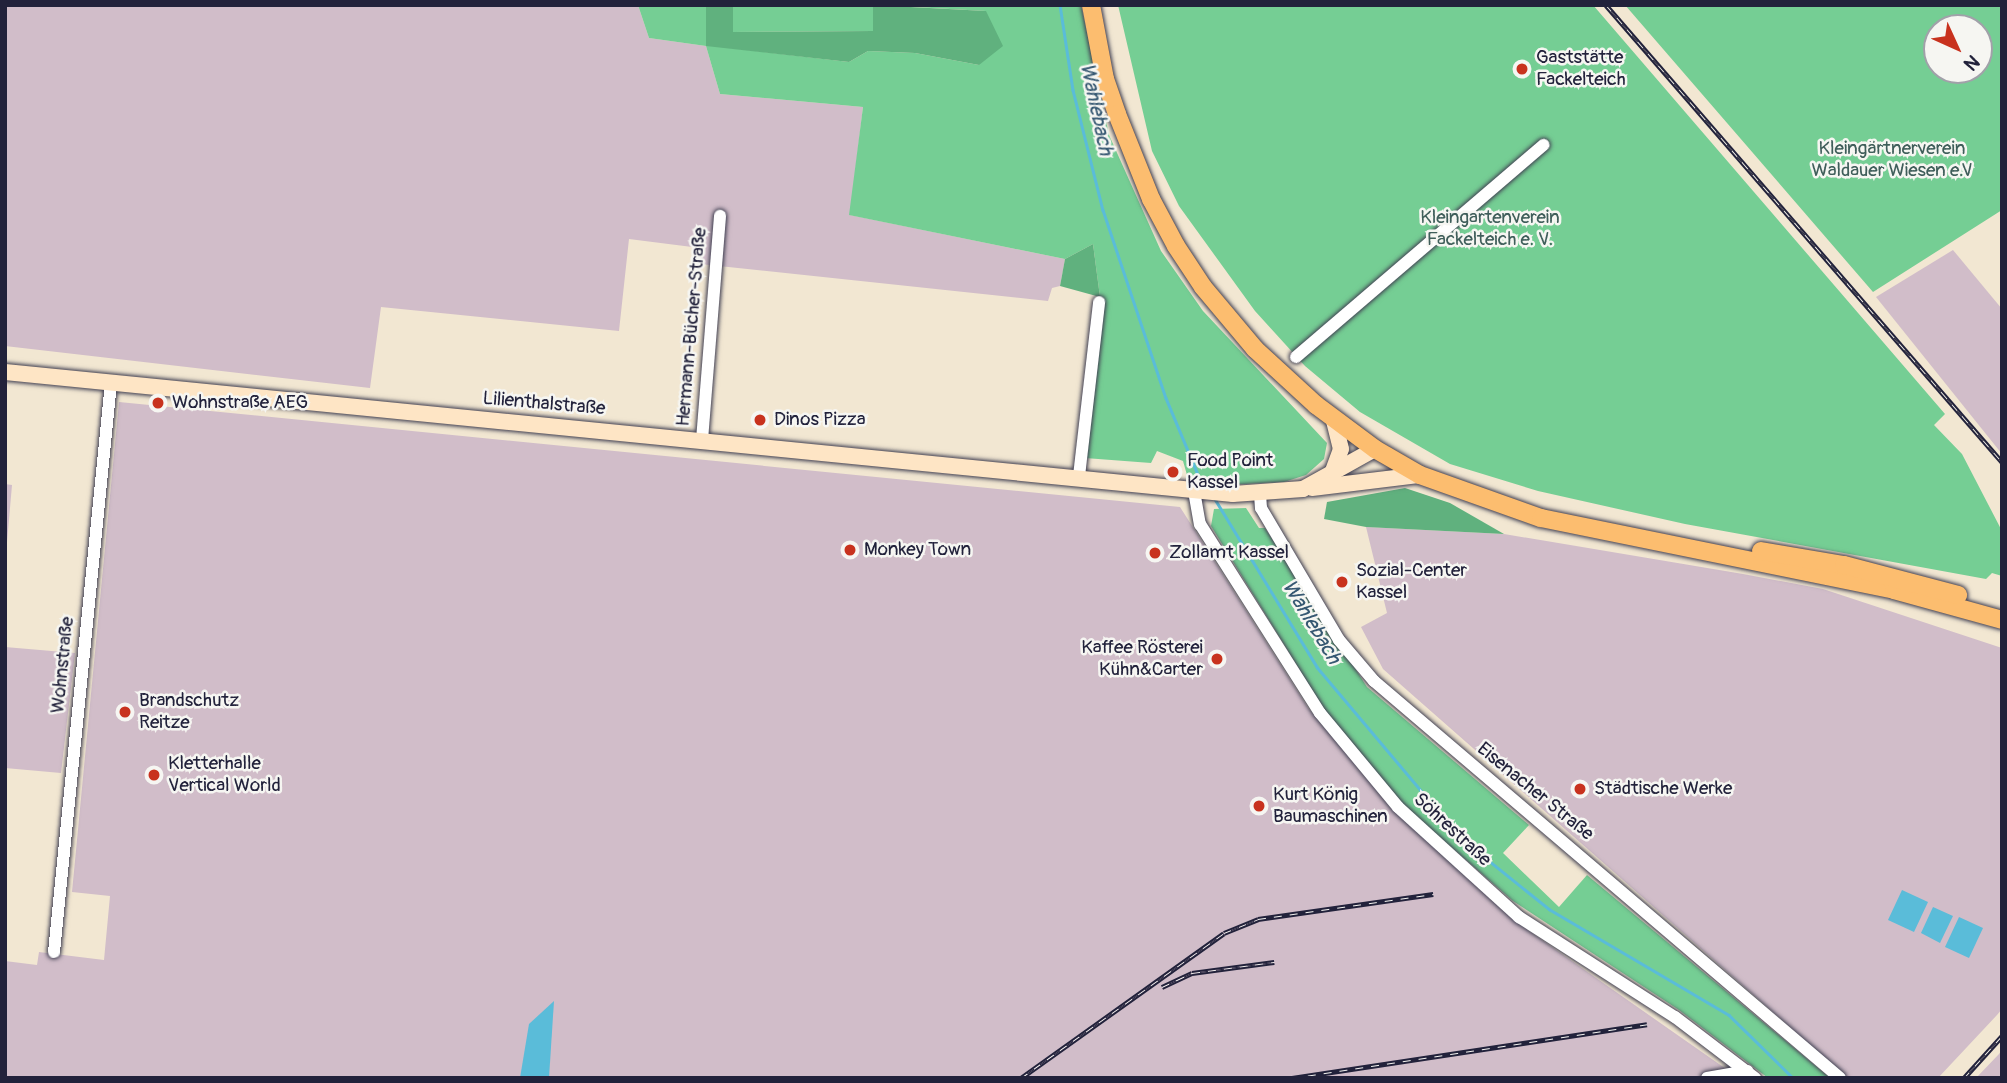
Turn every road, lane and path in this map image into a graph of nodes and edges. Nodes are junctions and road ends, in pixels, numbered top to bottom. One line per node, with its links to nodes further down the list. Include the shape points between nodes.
1 (1091, 5): 9 (main road, via 1105,79 1121,125 1176,246 1233,326)
2 (1102, 5): 11 (main road, via 1113,70 1149,173 1190,251 1248,329)
3 (1543, 145): 6 (street)
4 (720, 216): 10 (street, Hermann-Bücher-Straße)
5 (1099, 302): 14 (street)
6 (1296, 358)
7 (5, 372): 8 (main road, Lilienthalstraße)
8 (111, 383): 10 (main road, Lilienthalstraße); 21 (street, Wohnstraße)
9 (1334, 420): 11 (main road); 12 (main road, via 1341,449)
10 (702, 440): 14 (main road, Lilienthalstraße)
11 (1383, 448): 12 (main road, Lilienthalstraße); 13 (main road); 15 (main road); 19 (main road, via 1536,507 1844,565)
12 (1333, 472): 16 (main road, Lilienthalstraße)
13 (1420, 475): 15 (main road); 20 (main road, via 1554,522 1894,590)
14 (1079, 476): 17 (main road, Lilienthalstraße)
15 (1354, 483): 16 (main road)
16 (1303, 489): 18 (main road, Lilienthalstraße)
17 (1203, 492): 18 (main road, Lilienthalstraße); 22 (street, Söhrestraße, via 1200,524 1320,713 1398,807 1520,917 1675,1017)
18 (1260, 494): 24 (street, Eisenacher Straße, via 1261,508 1339,640 1374,681)
19 (2002, 609)
20 (2002, 620)
21 (54, 952)
22 (1751, 1074): 23 (street)
23 (1707, 1078)
24 (1840, 1078)

